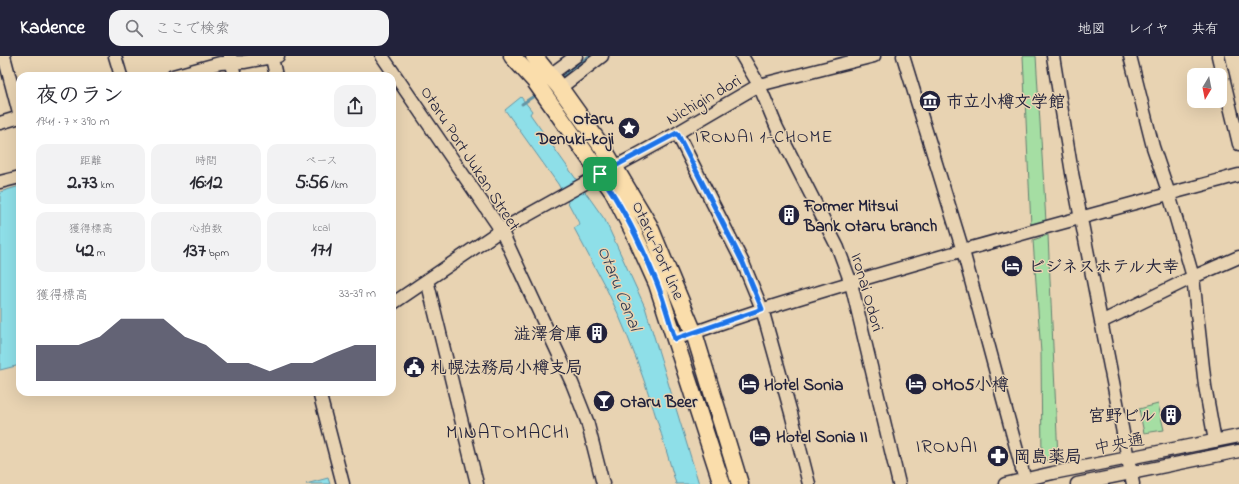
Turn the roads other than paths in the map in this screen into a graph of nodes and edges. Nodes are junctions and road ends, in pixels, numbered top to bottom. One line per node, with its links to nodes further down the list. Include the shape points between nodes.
1 (4, 56): 25 (street)
2 (115, 56): 16 (street)
3 (382, 56): 20 (street, Otaru Port Jukan Street)
4 (512, 56): 32 (main road, Otaru-Port Line, via 549,100)
5 (534, 56): 21 (main road, Otaru-Port Line)
6 (576, 56): 21 (street)
7 (602, 56): 24 (street)
8 (742, 56): 23 (street, Ironai Odori)
9 (874, 56): 23 (street, Nichigin dori)
10 (903, 56): 39 (street)
11 (1053, 56): 37 (street)
12 (1130, 56): 36 (street, via 1153,147)
13 (1218, 56): 28 (street)
14 (275, 57): 15 (street, via 244,62); 19 (street)
15 (230, 59): 17 (street); 18 (street)
16 (120, 72)
17 (187, 72)
18 (234, 72)
19 (276, 72)
20 (393, 72)
21 (550, 75): 24 (main road, Otaru-Port Line)
22 (396, 76): 38 (street, Otaru Port Jukan Street)
23 (759, 85): 29 (street, Nichigin dori); 43 (street, Ironai Odori, via 777,128 838,248)
24 (560, 88): 31 (main road, Otaru-Port Line)
25 (16, 102)
26 (16, 118): 27 (street)
27 (0, 123)
28 (1237, 127): 30 (street)
29 (677, 133): 31 (street, Nichigin dori); 45 (street, via 743,263)
30 (1239, 144)
31 (615, 167): 32 (street, Nichigin dori); 47 (main road, Otaru-Port Line, via 649,225)
32 (600, 174): 38 (street, Nichigin dori); 48 (main road, Otaru-Port Line, via 613,192 657,284)
33 (1239, 175): 36 (street)
34 (16, 178): 35 (street)
35 (0, 182)
36 (1169, 194): 37 (street); 41 (street)
37 (1081, 219): 39 (street); 46 (street)
38 (501, 230): 42 (street, Nichigin dori); 58 (street, Otaru Port Jukan Street, via 572,383 587,421)
39 (963, 251): 43 (street); 55 (street)
40 (1239, 257): 41 (street)
41 (1193, 277): 46 (street); 51 (street, via 1205,386)
42 (427, 280): 44 (street, Nichigin dori); 57 (street)
43 (851, 283): 45 (street); 62 (street, Ironai Odori)
44 (396, 301)
45 (762, 309): 47 (street); 61 (street)
46 (1100, 322): 53 (street)
47 (694, 333): 48 (street); 60 (main road, Otaru-Port Line)
48 (675, 339): 59 (main road, Otaru-Port Line)
49 (320, 396): 56 (street)
50 (1239, 436): 51 (street, 中央通)
51 (1215, 441): 53 (street, 中央通)
52 (1239, 451): 54 (street, 中央通)
53 (1128, 458): 54 (street); 55 (street, 中央通)
54 (1132, 478): 64 (street, 中央通)
55 (1025, 482): 63 (street, 中央通)
56 (343, 484)
57 (476, 484)
58 (603, 484)
59 (722, 484)
60 (740, 484)
61 (809, 484)
62 (899, 484)
63 (1005, 484)
64 (1077, 484)

